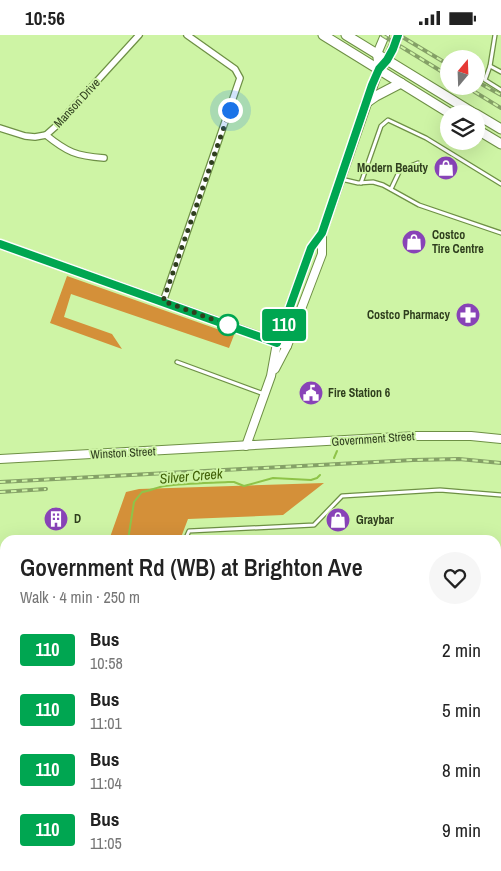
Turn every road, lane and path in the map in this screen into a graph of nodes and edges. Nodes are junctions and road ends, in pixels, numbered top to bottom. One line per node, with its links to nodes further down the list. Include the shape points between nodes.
1 (139, 35): 22 (street, Manson Drive)
2 (187, 35): 33 (street, via 235,69 240,77)
3 (323, 35): 11 (main road)
4 (385, 35): 8 (street)
5 (398, 35): 9 (street)
6 (495, 35): 10 (lane)
7 (353, 36): 8 (main road)
8 (377, 55): 9 (main road); 11 (street)
9 (387, 60): 11 (street); 16 (main road)
10 (490, 66): 12 (lane); 14 (lane, via 485,80)
11 (379, 69): 13 (main road); 15 (street)
12 (501, 72)
13 (401, 83): 15 (main road); 17 (main road)
14 (501, 90)
15 (366, 103): 26 (street)
16 (461, 105)
17 (440, 107)
18 (485, 119): 20 (main road)
19 (0, 128): 22 (street, Manson Drive, via 25,136)
20 (501, 129)
21 (485, 134): 23 (main road)
22 (46, 135): 24 (street, via 62,149 84,157)
23 (501, 144)
24 (104, 158)
25 (418, 163): 29 (lane, via 400,170)
26 (341, 179): 27 (lane); 30 (street)
27 (361, 183): 28 (lane, via 382,126 388,120 426,138); 29 (lane, via 372,182)
28 (501, 184)
29 (391, 189): 31 (lane, via 419,205)
30 (322, 233): 34 (street, via 311,248); 35 (street, via 322,254)
31 (501, 233)
32 (0, 244): 33 (street)
33 (163, 301): 34 (street)
34 (277, 343): 35 (street); 37 (street)
35 (287, 346): 37 (street)
36 (177, 362): 38 (lane)
37 (271, 376): 38 (street)
38 (264, 394): 40 (street)
39 (501, 439): 40 (street, Government Street, via 417,436)
40 (246, 446): 41 (street, Winston Street)
41 (0, 459)
42 (501, 495): 43 (lane, via 440,491 342,496 314,525 190,531)
43 (188, 535)

